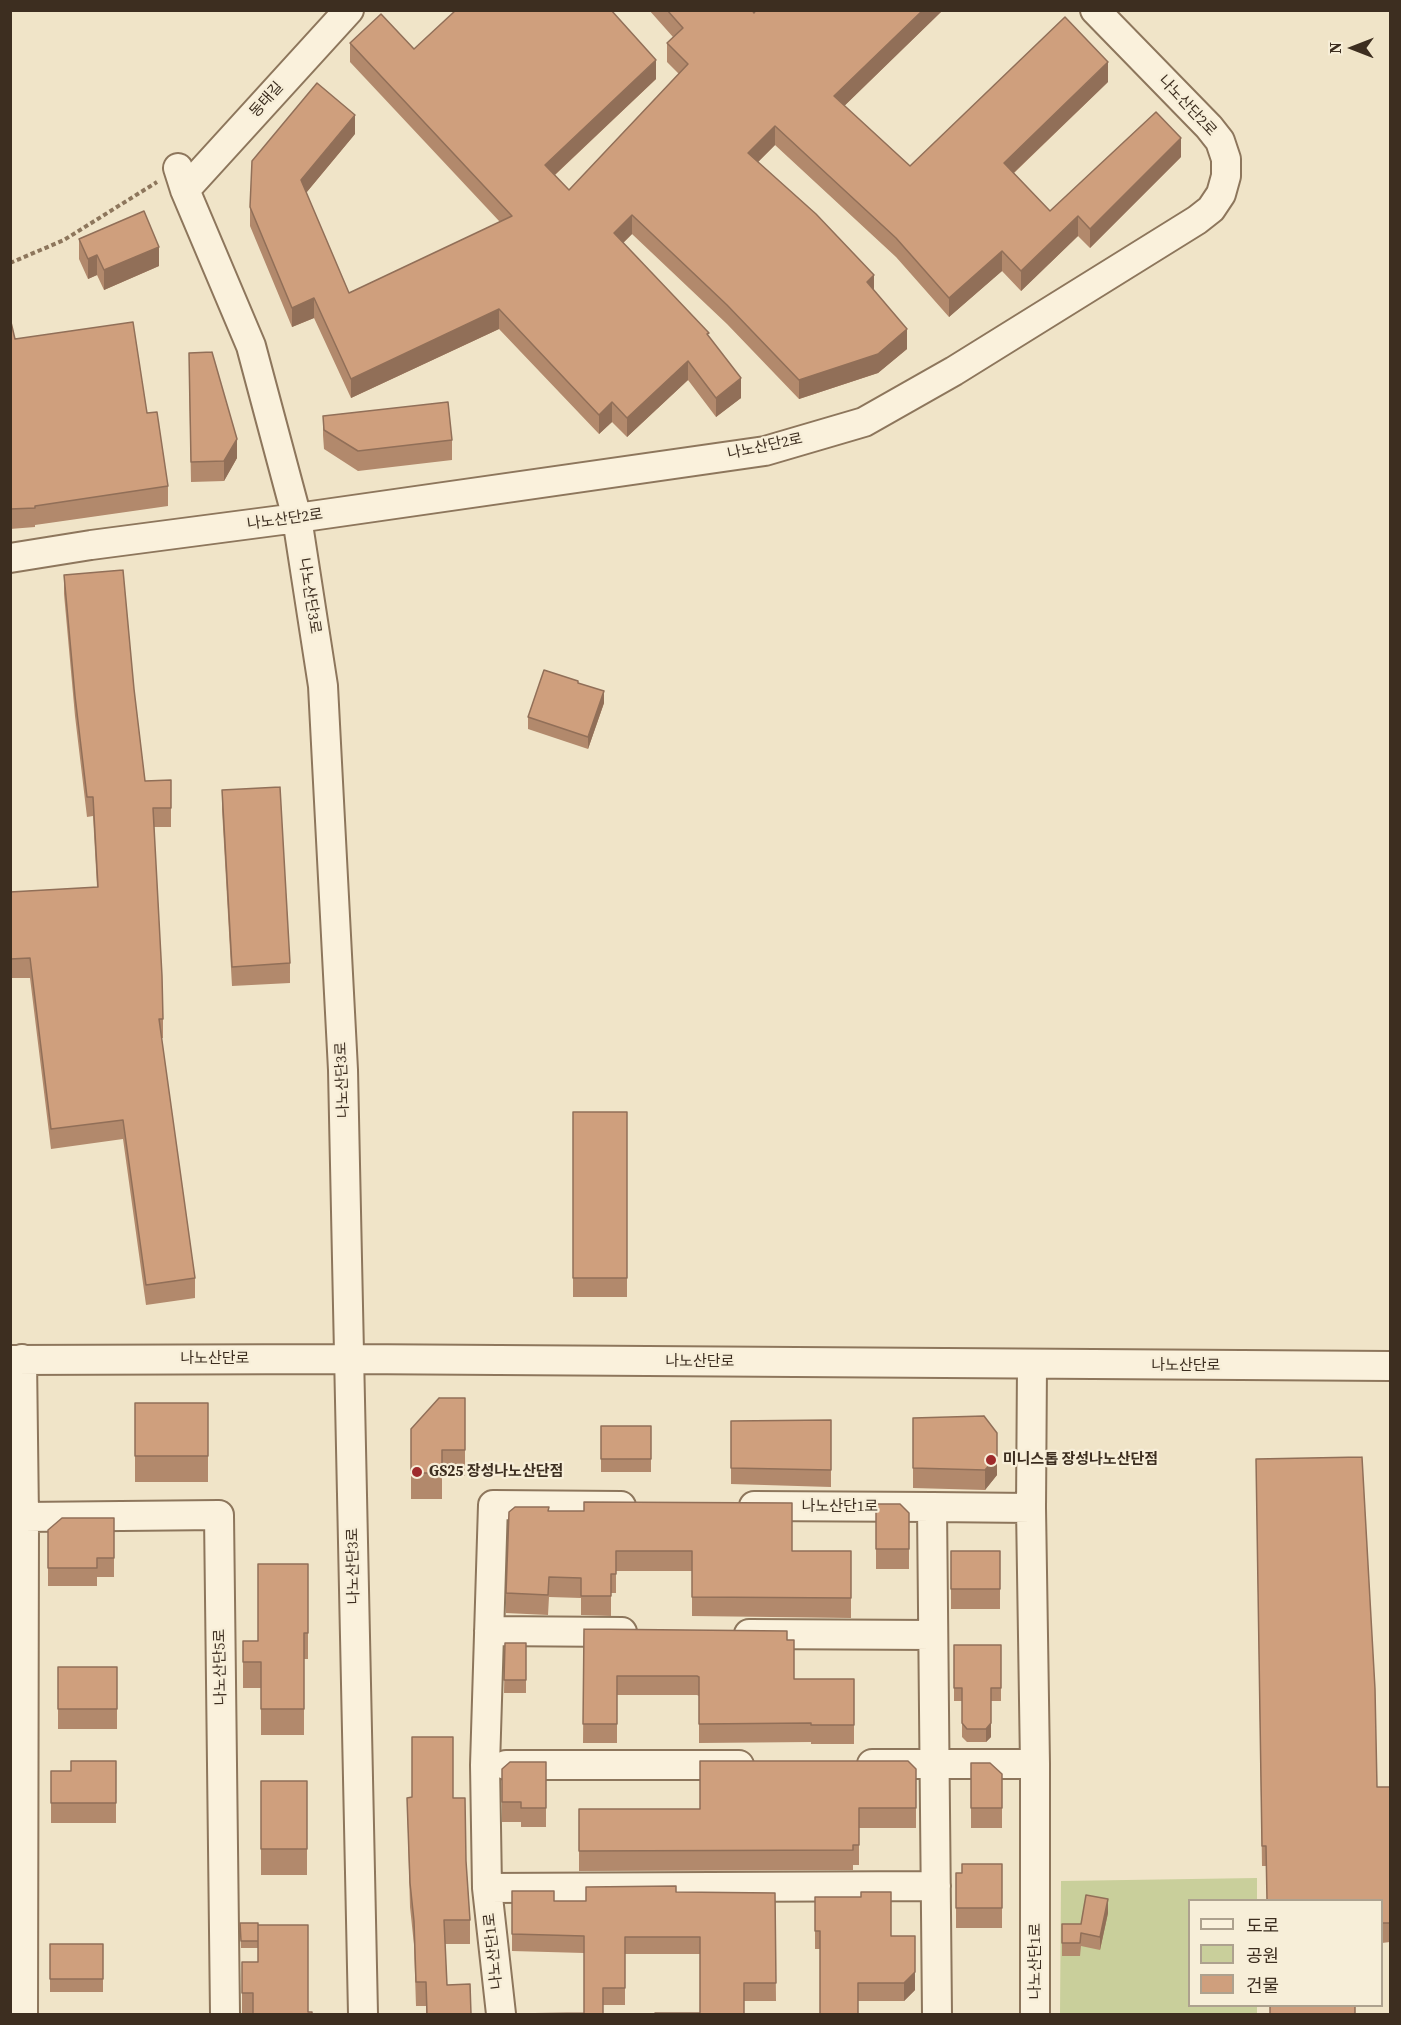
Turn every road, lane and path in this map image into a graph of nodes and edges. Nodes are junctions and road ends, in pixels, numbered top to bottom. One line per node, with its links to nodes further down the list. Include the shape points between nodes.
1 (350, 10): 3 (street, 동태길)
2 (1095, 10): 5 (street, 나노산단2로, via 1220,141 1226,177 1211,209 1197,220 864,422 765,451)
3 (181, 179): 4 (path, via 64,240); 5 (street, 나노산단3로, via 251,346)
4 (10, 263)
5 (297, 518): 6 (street, 나노산단2로); 7 (street, 나노산단3로, via 323,686 343,1070)
6 (10, 558)
7 (350, 1359): 8 (street, 나노산단로); 9 (street, 나노산단로); 29 (street, 나노산단3로)
8 (16, 1360): 15 (street)
9 (1032, 1365): 10 (street, 나노산단로); 14 (street, 나노산단1로)
10 (1390, 1366)
11 (644, 1506): 16 (street, 나노산단1로, via 493,1505)
12 (724, 1506): 13 (street, 나노산단1로)
13 (932, 1507): 14 (street, 나노산단1로); 19 (street)
14 (1031, 1508): 22 (street, 나노산단1로)
15 (24, 1517): 27 (street); 28 (street, 나노산단5로, via 219,1515)
16 (489, 1631): 17 (street); 23 (street, 나노산단1로)
17 (653, 1633)
18 (723, 1633): 19 (street)
19 (933, 1635): 21 (street)
20 (842, 1764): 21 (street)
21 (934, 1764): 22 (street); 25 (street)
22 (1035, 1764): 32 (street, 나노산단1로)
23 (485, 1765): 24 (street); 26 (street, 나노산단1로)
24 (761, 1765)
25 (936, 1886): 26 (street); 31 (street)
26 (487, 1888): 30 (street, 나노산단1로)
27 (23, 2014)
28 (225, 2014)
29 (363, 2014)
30 (501, 2014)
31 (937, 2014)
32 (1035, 2014)

